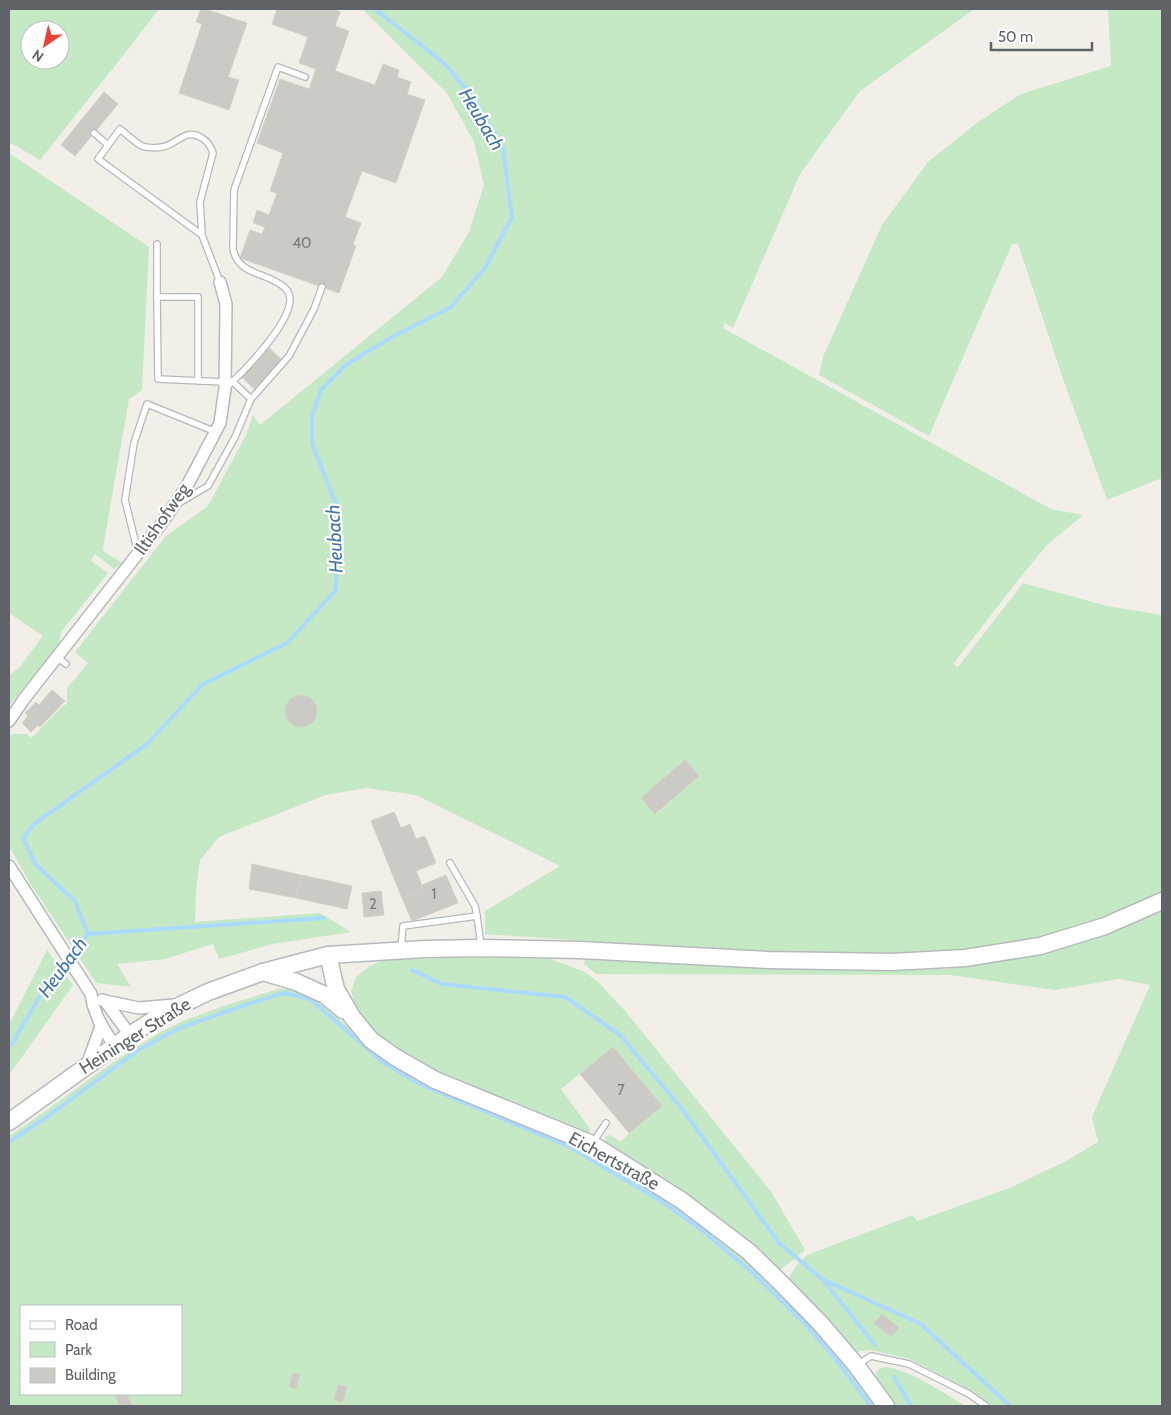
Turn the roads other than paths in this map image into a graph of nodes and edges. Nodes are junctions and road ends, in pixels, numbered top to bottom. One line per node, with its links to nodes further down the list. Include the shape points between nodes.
1 (305, 76): 10 (lane, via 278,67 234,190 235,259 242,267 286,288 290,301 287,313 264,348)
2 (94, 133): 3 (lane)
3 (108, 145): 4 (lane, via 98,159); 4 (lane, via 120,129 143,146 163,147 189,134 196,134 206,141 213,153 200,202)
4 (202, 235): 6 (lane)
5 (157, 244): 8 (lane)
6 (220, 282): 10 (street, Iltishofweg, via 226,304)
7 (322, 287): 11 (lane, via 290,356)
8 (157, 297): 9 (lane, via 158,379); 9 (lane, via 198,297)
9 (198, 381): 10 (lane)
10 (228, 384): 11 (lane); 12 (street, Iltishofweg)
11 (252, 400): 13 (lane, via 208,486)
12 (216, 432): 13 (street, Iltishofweg); 14 (lane, via 147,404 134,443 125,500)
13 (173, 507): 14 (street, Iltishofweg)
14 (138, 553): 15 (street, Iltishofweg, via 61,660 24,699)
15 (9, 721)
16 (450, 863): 19 (lane, via 475,906)
17 (9, 866): 24 (street)
18 (1162, 901): 20 (main road, Heininger Straße, via 1105,926 1040,946 965,958 892,962 778,960)
19 (477, 916): 20 (lane); 21 (lane, via 403,926)
20 (481, 948): 21 (main road, Heininger Straße)
21 (401, 951): 22 (main road, Heininger Straße)
22 (328, 955): 23 (main road, Heininger Straße); 27 (main road, Eichertstraße, via 336,989)
23 (263, 972): 26 (main road, Heininger Straße); 27 (main road, via 325,995)
24 (89, 990): 25 (street); 28 (street)
25 (104, 1001): 26 (street, via 139,1008); 29 (street)
26 (181, 1005): 29 (main road, Heininger Straße)
27 (352, 1017): 34 (main road, Eichertstraße, via 372,1040 435,1080)
28 (101, 1026): 30 (street); 31 (street)
29 (130, 1035): 30 (main road, Heininger Straße)
30 (115, 1046): 31 (main road, Heininger Straße)
31 (87, 1066): 32 (main road, Heininger Straße)
32 (9, 1122)
33 (606, 1123): 34 (lane)
34 (592, 1144): 35 (main road, Eichertstraße, via 681,1200 748,1251 820,1323)
35 (856, 1366): 36 (main road, Eichertstraße); 37 (lane, via 871,1356 909,1364)
36 (886, 1406)
37 (986, 1406)

